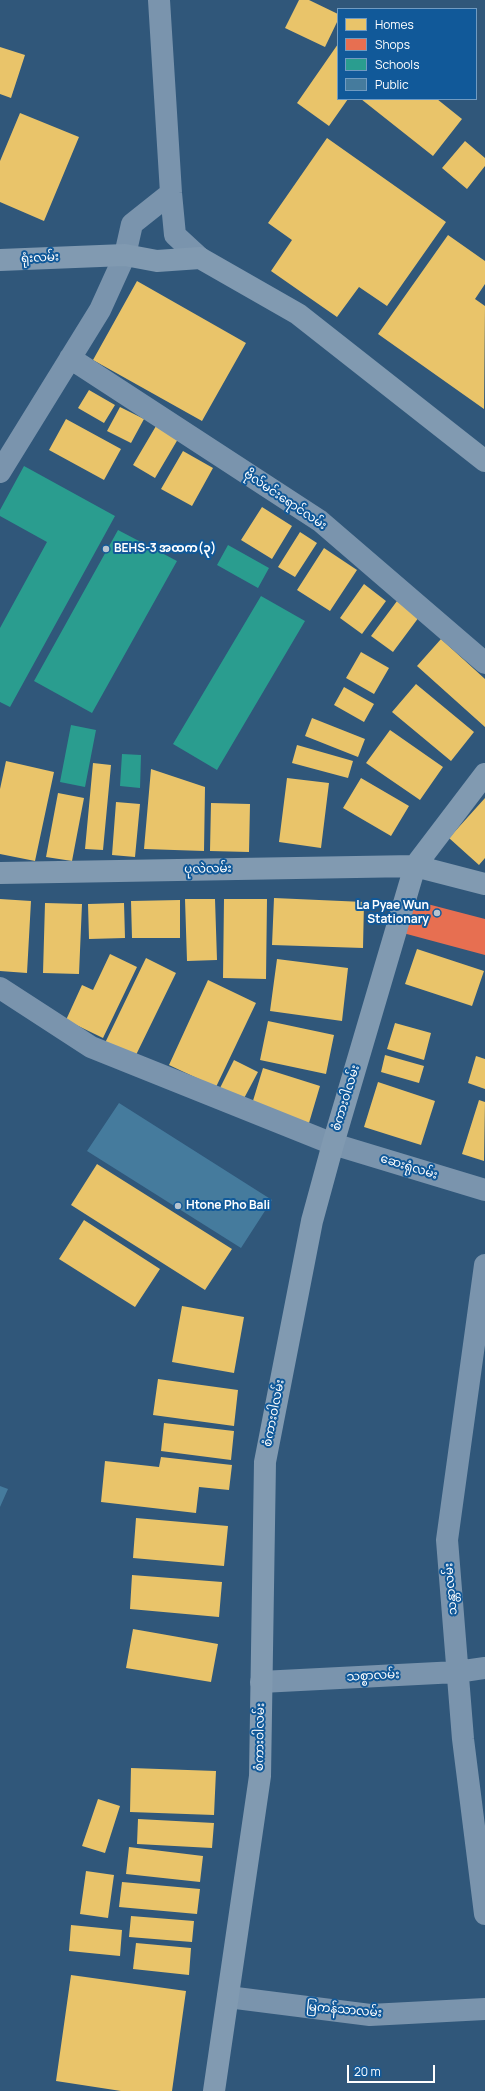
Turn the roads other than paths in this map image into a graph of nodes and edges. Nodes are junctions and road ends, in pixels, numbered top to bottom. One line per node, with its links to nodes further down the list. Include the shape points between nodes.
1 (160, 0): 2 (street)
2 (171, 193): 3 (street, via 132,224); 4 (street, via 175,235)
3 (125, 255): 4 (main road, ရုံးလမ်း, via 157,262); 5 (main road, ရုံးလမ်း); 6 (street, via 100,310)
4 (200, 258): 7 (main road, via 298,314)
5 (0, 260)
6 (70, 358): 8 (street); 9 (street, ဗိုလ်မင်းရောင်လမ်း, via 320,521)
7 (485, 461)
8 (0, 472)
9 (485, 663)
10 (485, 774): 11 (main road, စံကားဝါလမ်း)
11 (415, 866): 12 (main road, ပုလဲလမ်း); 13 (main road, ပုလဲလမ်း); 15 (main road, စံကားဝါလမ်း)
12 (0, 873)
13 (485, 884)
14 (0, 988): 15 (street, ဆေးရုံလမ်း, via 91,1047)
15 (333, 1144): 16 (street, ဆေးရုံလမ်း); 20 (main road, စံကားဝါလမ်း, via 312,1221 265,1462)
16 (485, 1190)
17 (485, 1265): 19 (street, သန္တာလမ်း, via 447,1540)
18 (485, 1668): 19 (street, သစ္စာလမ်း)
19 (458, 1672): 20 (street, သစ္စာလမ်း); 21 (street, သန္တာလမ်း, via 463,1739)
20 (261, 1682): 22 (main road, စံကားဝါလမ်း, via 260,1776)
21 (485, 1914)
22 (228, 1997): 23 (street, မြကန်သာလမ်း, via 370,2014); 24 (main road, စံကားဝါလမ်း)
23 (485, 2009)
24 (214, 2091)

